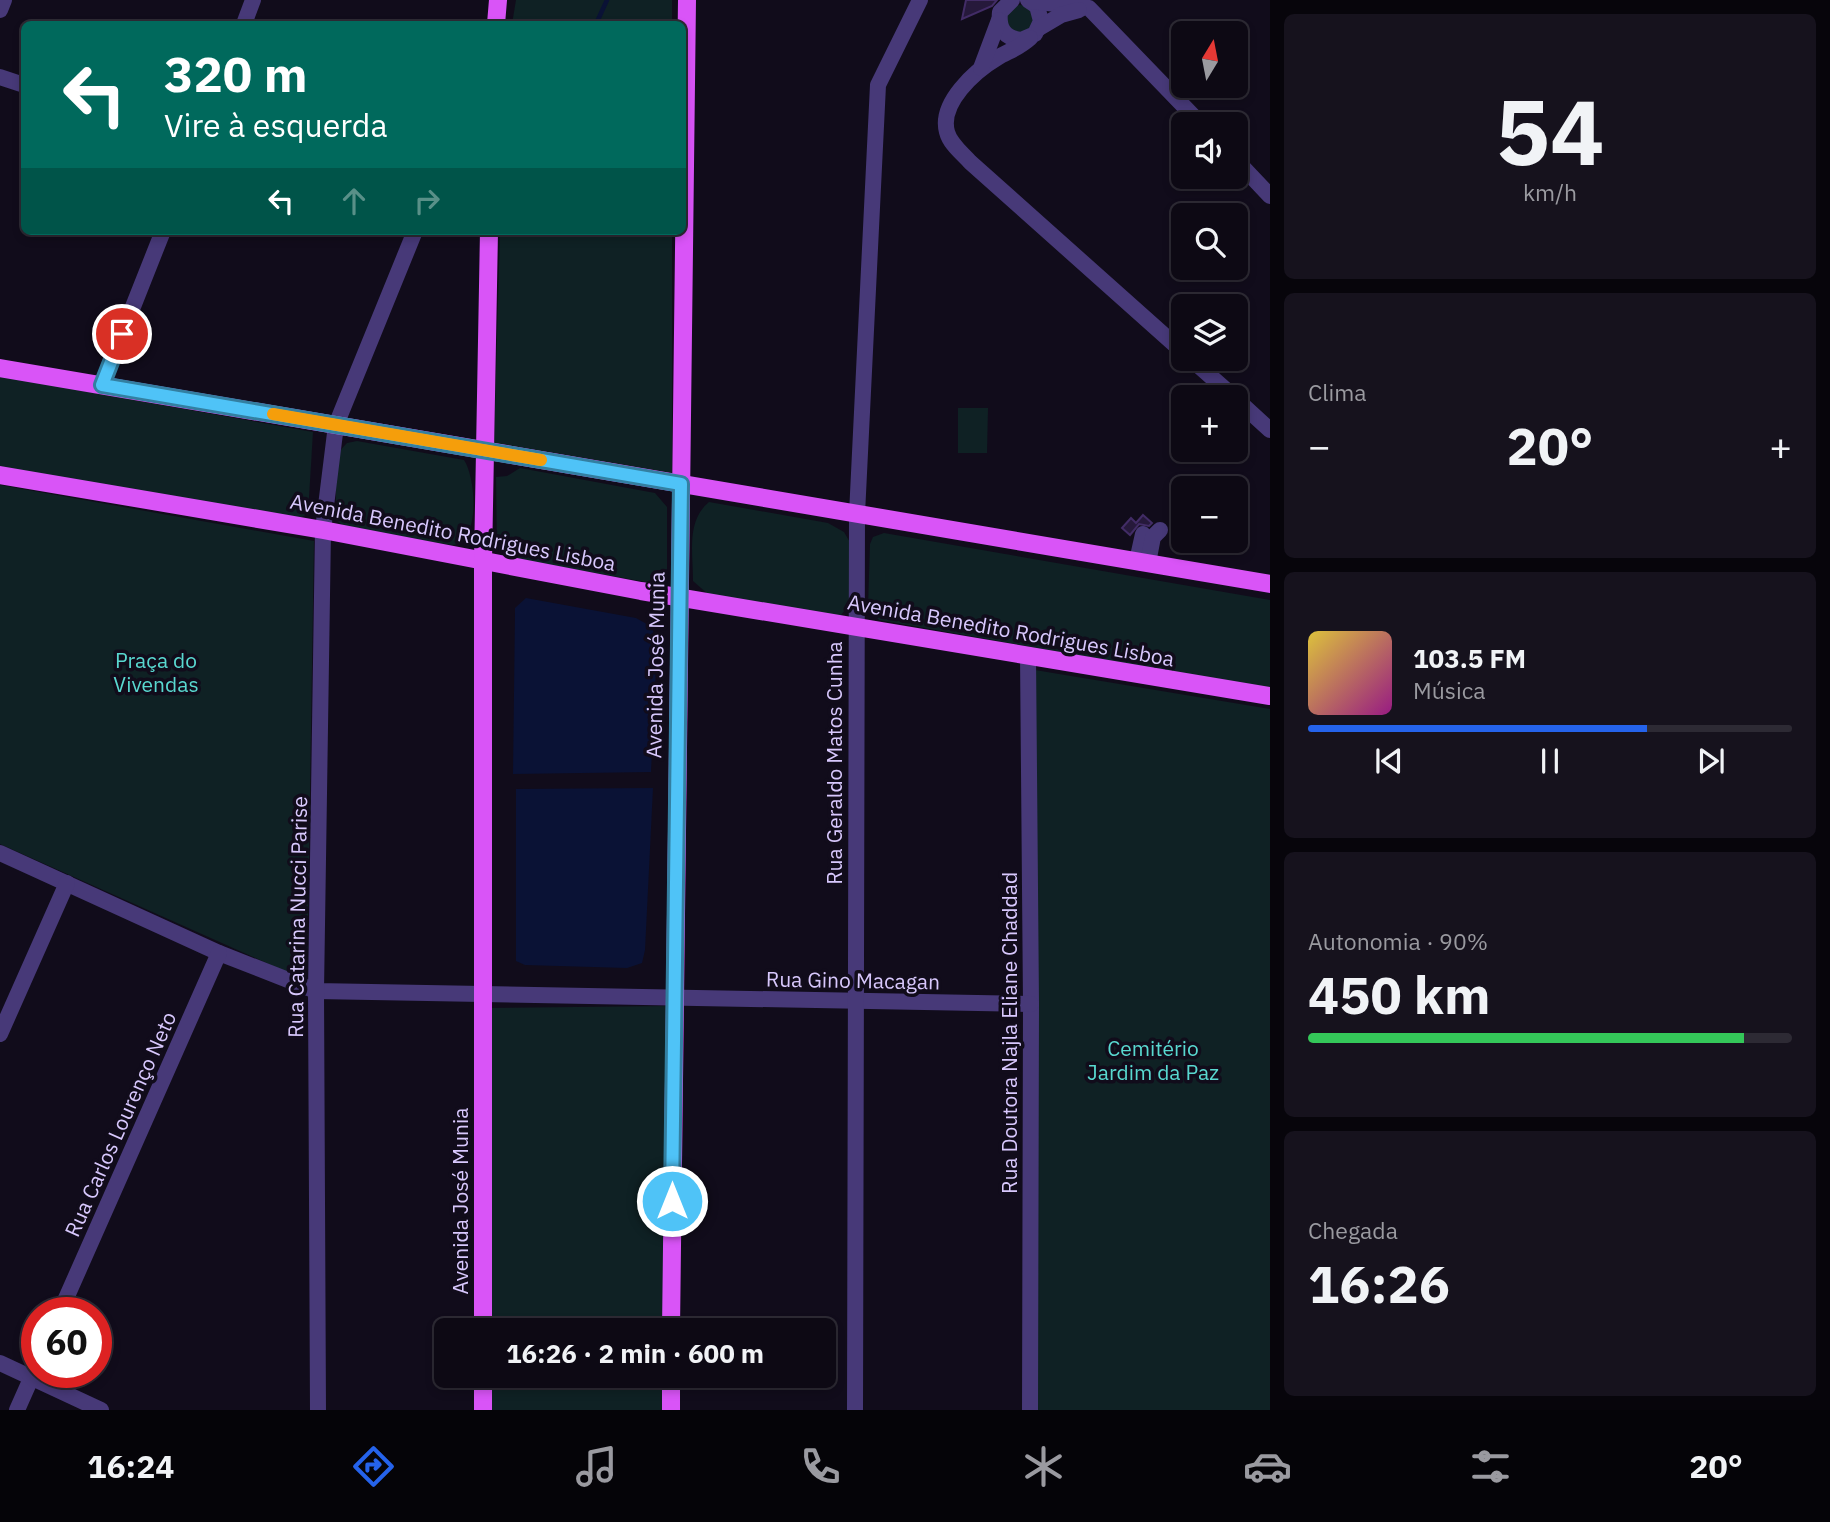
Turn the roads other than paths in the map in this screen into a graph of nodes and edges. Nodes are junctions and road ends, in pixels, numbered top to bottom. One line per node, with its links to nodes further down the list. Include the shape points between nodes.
1 (4, 0): 8 (street)
2 (253, 0): 10 (street)
3 (687, 0): 14 (main road, Avenida José Munia)
4 (920, 0): 34 (street, Rua Geraldo Matos Cunha, via 878,85)
5 (1012, 0): 9 (street, via 1003,6)
6 (1029, 1): 7 (street); 11 (street, via 1040,13)
7 (1089, 8): 11 (street, via 1061,15); 16 (street)
8 (0, 10)
9 (999, 20): 11 (street, via 1006,35 1021,40); 12 (street)
10 (245, 21)
11 (1034, 33): 12 (street)
12 (980, 70): 23 (street, via 955,97 946,116 953,145)
13 (0, 77): 15 (street)
14 (686, 81)
15 (21, 84)
16 (1189, 112)
17 (1248, 173): 18 (street)
18 (1270, 196)
19 (161, 235): 26 (street)
20 (413, 235): 29 (street, Rua Catarina Nucci Parise)
21 (489, 235): 31 (main road, Avenida José Munia)
22 (684, 235): 33 (main road, Avenida José Munia)
23 (1171, 341)
24 (0, 368): 26 (main road)
25 (1205, 371): 27 (street)
26 (102, 385): 29 (main road)
27 (1220, 385)
28 (1248, 410): 30 (street)
29 (336, 425): 31 (main road); 35 (street, Rua Catarina Nucci Parise)
30 (1270, 430)
31 (485, 450): 33 (main road); 38 (main road, Avenida José Munia)
32 (0, 475): 35 (main road, Avenida Benedito Rodrigues Lisboa)
33 (681, 484): 34 (main road); 41 (main road, Avenida José Munia)
34 (856, 514): 39 (main road); 42 (street, Rua Geraldo Matos Cunha)
35 (323, 530): 38 (main road, Avenida Benedito Rodrigues Lisboa); 48 (street, Rua Catarina Nucci Parise)
36 (1160, 530): 39 (street)
37 (1143, 534): 39 (street)
38 (483, 561): 41 (main road, Avenida Benedito Rodrigues Lisboa); 50 (main road, Avenida José Munia)
39 (1143, 562): 40 (main road)
40 (1270, 584)
41 (679, 597): 42 (main road, Avenida Benedito Rodrigues Lisboa); 49 (main road, Avenida José Munia)
42 (854, 626): 43 (main road, Avenida Benedito Rodrigues Lisboa); 51 (street, Rua Geraldo Matos Cunha)
43 (1028, 655): 44 (main road, Avenida Benedito Rodrigues Lisboa); 52 (street, Rua Doutora Najla Eliane Chaddad)
44 (1270, 696)
45 (0, 853): 46 (street, Rua Gino Macagan)
46 (67, 883): 47 (street, Rua Gino Macagan); 53 (street)
47 (219, 953): 48 (street, Rua Gino Macagan); 54 (street, Rua Carlos Lourenço Neto)
48 (316, 991): 50 (street, Rua Gino Macagan); 65 (street, Rua Catarina Nucci Parise)
49 (673, 995): 50 (street, Rua Gino Macagan); 51 (street, Rua Gino Macagan); 56 (main road, Avenida José Munia)
50 (481, 996): 55 (main road, Avenida José Munia)
51 (857, 1003): 52 (street, Rua Gino Macagan); 68 (street, Rua Geraldo Matos Cunha)
52 (1031, 1004): 69 (street, Rua Doutora Najla Eliane Chaddad)
53 (0, 1034)
54 (67, 1297)
55 (483, 1318)
56 (671, 1318)
57 (0, 1363): 58 (street)
58 (21, 1368)
59 (27, 1388): 63 (street)
60 (63, 1388): 64 (street)
61 (483, 1388): 66 (main road)
62 (671, 1388): 67 (main road)
63 (17, 1410)
64 (101, 1410)
65 (318, 1410)
66 (483, 1410)
67 (671, 1410)
68 (855, 1410)
69 (1030, 1410)

